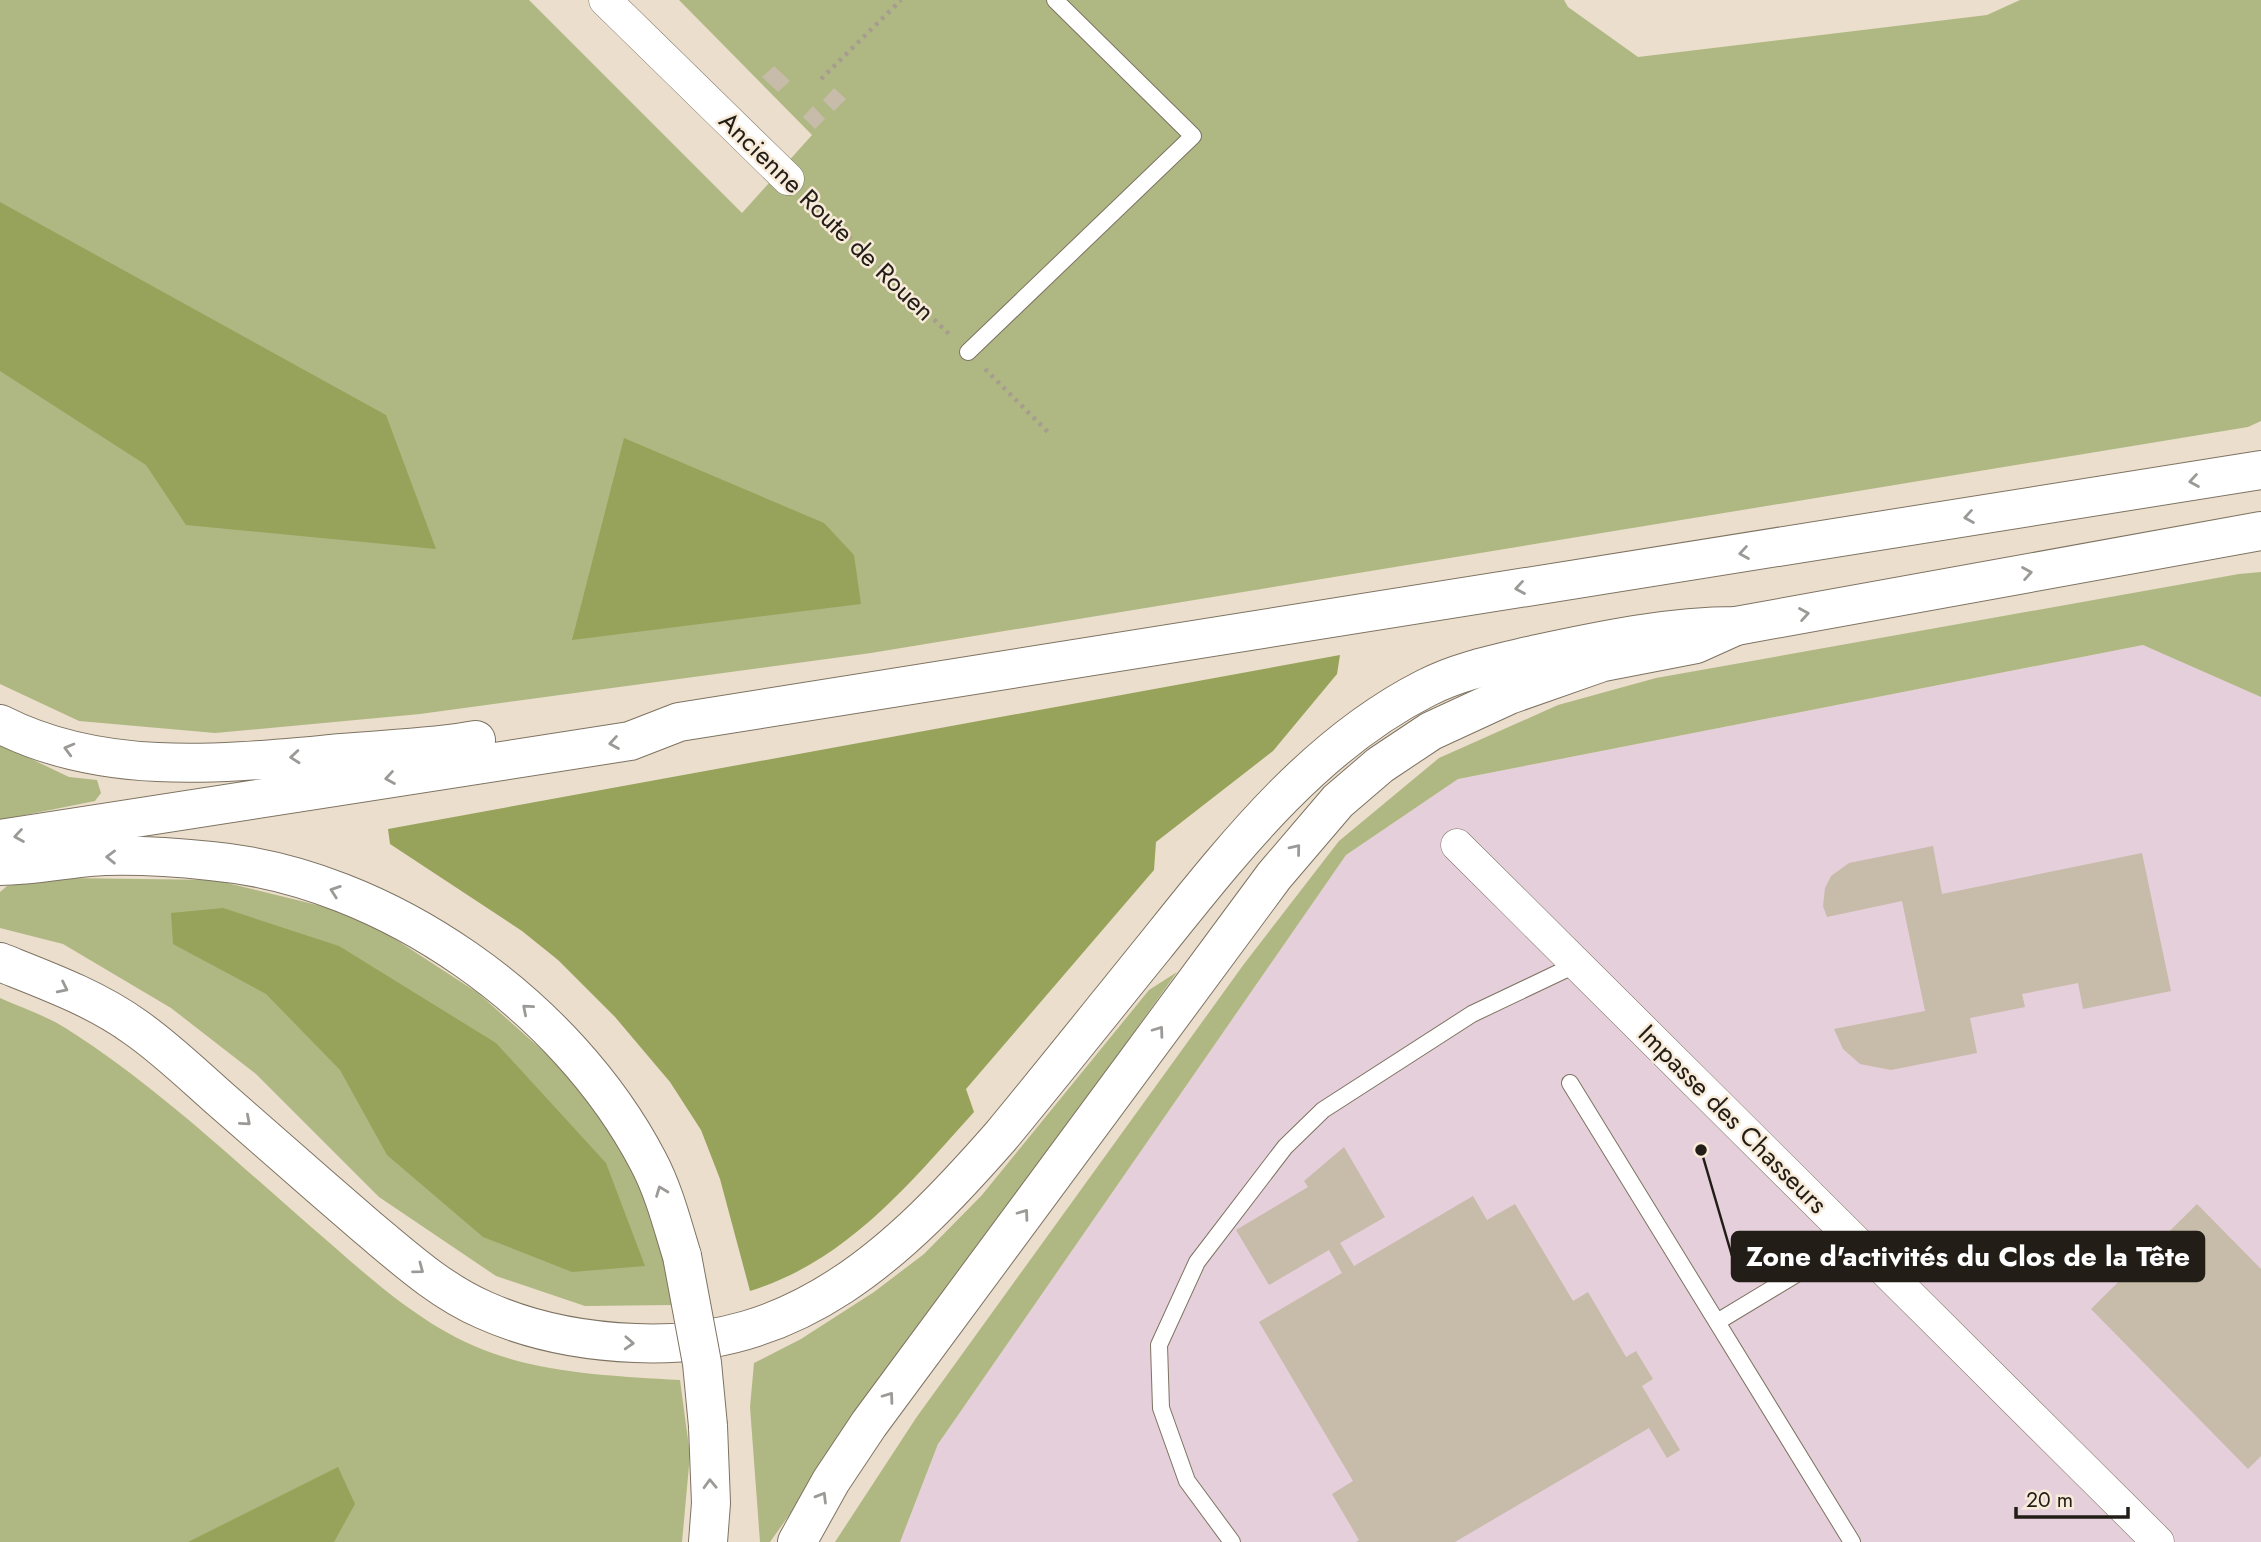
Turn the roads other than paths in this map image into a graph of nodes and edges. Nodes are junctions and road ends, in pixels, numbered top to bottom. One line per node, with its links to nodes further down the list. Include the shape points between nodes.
1 (605, 0): 3 (street, Ancienne Route de Rouen)
2 (1055, 0): 4 (lane, via 1193,136)
3 (788, 179)
4 (968, 352)
5 (2261, 470): 8 (highway, one-way to 8)
6 (2261, 531): 7 (highway, one-way to 6)
7 (1736, 626): 13 (highway, one-way to 7, via 135,1026 393,1249 481,1309 529,1327 586,1340 670,1344 720,1338 772,1324 839,1290 926,1215 1001,1136 1236,846 1288,792 1368,724 1427,687 1498,663 1640,634 1692,626); 19 (highway, one-way to 7, via 869,1424 1274,876 1338,801 1405,747 1488,704 1603,662 1696,644)
8 (679, 722): 9 (highway, one-way to 9, via 623,716 467,742 167,764 68,749); 10 (highway, one-way to 10, via 630,741)
9 (0, 724)
10 (0, 839)
11 (1457, 845): 14 (street, Impasse des Chasseurs)
12 (0, 866): 18 (highway, one-way to 12, bridge, via 708,1426 702,1363 682,1256 648,1162 617,1110 548,1027 498,984 397,917 292,877 212,861 93,857)
13 (0, 962)
14 (1577, 964): 16 (street, Impasse des Chasseurs); 20 (lane, via 1472,1013 1323,1110 1285,1147 1197,1262 1158,1345 1161,1408 1187,1481)
15 (1570, 1083): 17 (lane)
16 (1850, 1235): 17 (lane, via 1818,1261); 22 (street, Impasse des Chasseurs)
17 (1717, 1322): 21 (lane)
18 (708, 1542)
19 (797, 1542)
20 (1232, 1542)
21 (1852, 1542)
22 (2158, 1542)

